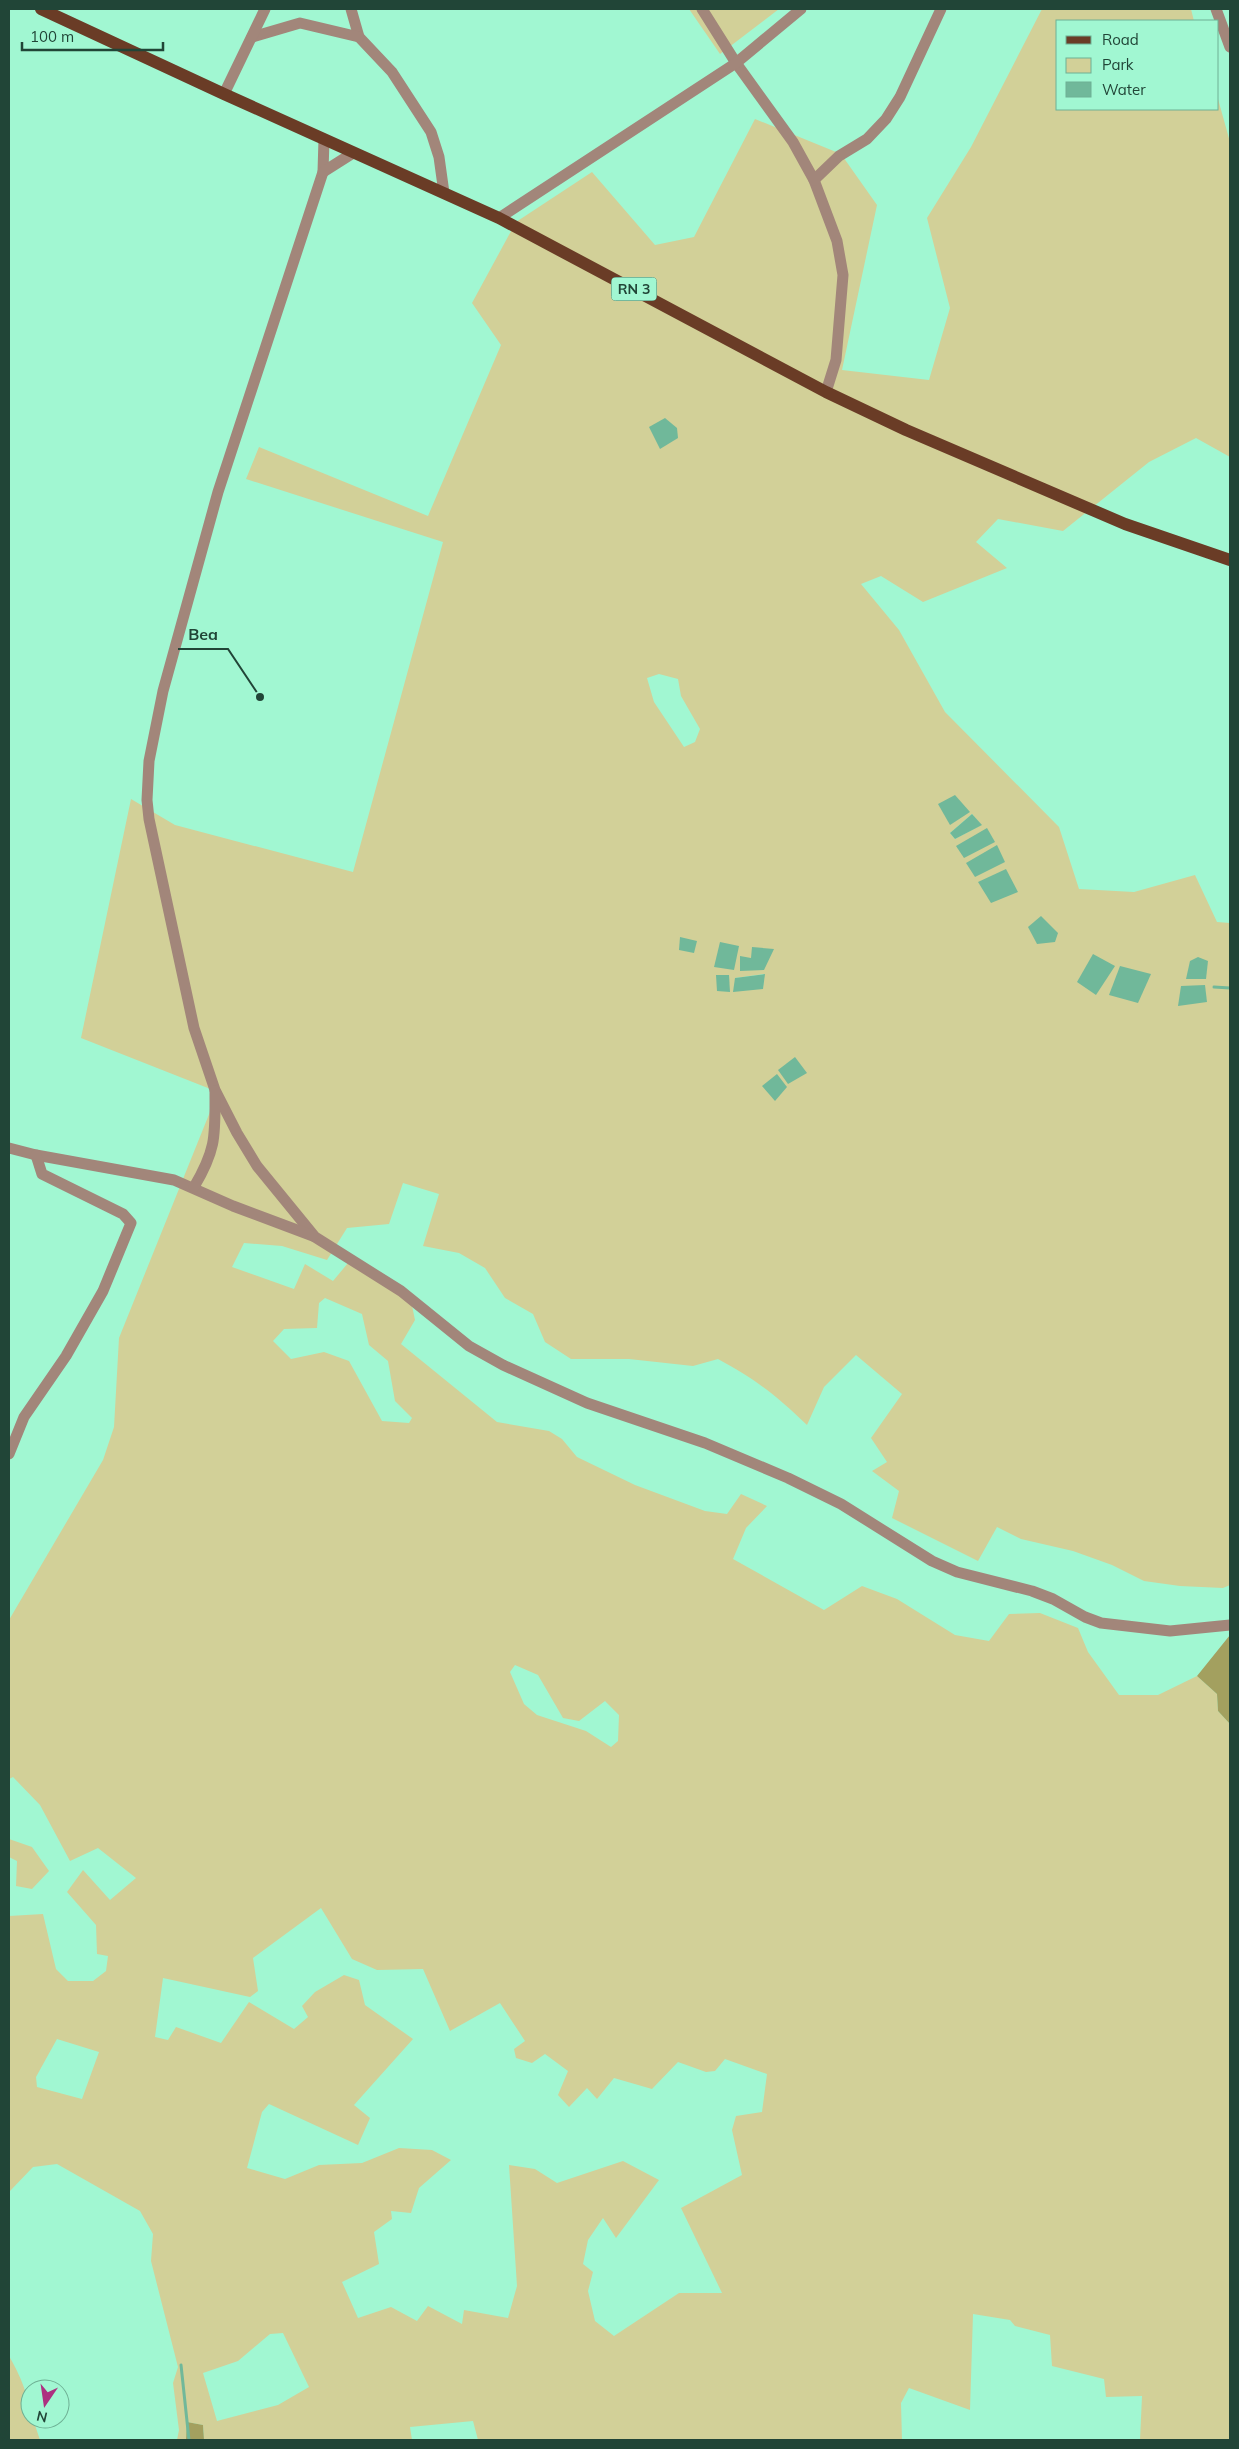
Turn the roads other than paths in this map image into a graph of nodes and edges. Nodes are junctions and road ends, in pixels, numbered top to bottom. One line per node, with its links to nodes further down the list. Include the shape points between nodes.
1 (42, 9): 12 (main road, RN 3)
2 (265, 9): 8 (street)
3 (351, 9): 9 (street)
4 (702, 9): 11 (street)
5 (801, 9): 11 (street)
6 (941, 9): 16 (street, via 900,97 886,119 867,139 839,156)
7 (1216, 9): 10 (street)
8 (252, 36): 9 (street, via 300,24); 12 (street)
9 (359, 36): 17 (street, via 392,72 431,132 440,157)
10 (1230, 47)
11 (736, 63): 16 (street, via 793,142); 18 (street)
12 (224, 94): 13 (main road, RN 3)
13 (324, 140): 14 (main road, RN 3); 15 (street)
14 (353, 152): 15 (street); 17 (main road, RN 3)
15 (323, 172): 21 (street, via 218,492 163,691 149,761 147,800 159,875 194,1028)
16 (814, 180): 19 (street, via 837,241 843,275 836,360)
17 (444, 193): 18 (main road, RN 3)
18 (499, 218): 19 (main road, RN 3)
19 (826, 392): 20 (main road, RN 3, via 1053,495)
20 (1230, 560)
21 (215, 1090): 24 (street, via 213,1146 206,1168); 25 (street, via 257,1166)
22 (9, 1148): 23 (street)
23 (36, 1155): 24 (street, via 174,1180); 26 (street, via 42,1174 123,1214 132,1223 103,1291 66,1356 24,1417)
24 (194, 1187): 25 (street, via 233,1206)
25 (315, 1237): 27 (street, via 401,1291 469,1346 503,1365 587,1403 706,1443 788,1478 841,1504 932,1561 957,1572 1046,1596 1085,1618 1101,1623 1170,1631)
26 (9, 1454)
27 (1230, 1625)

